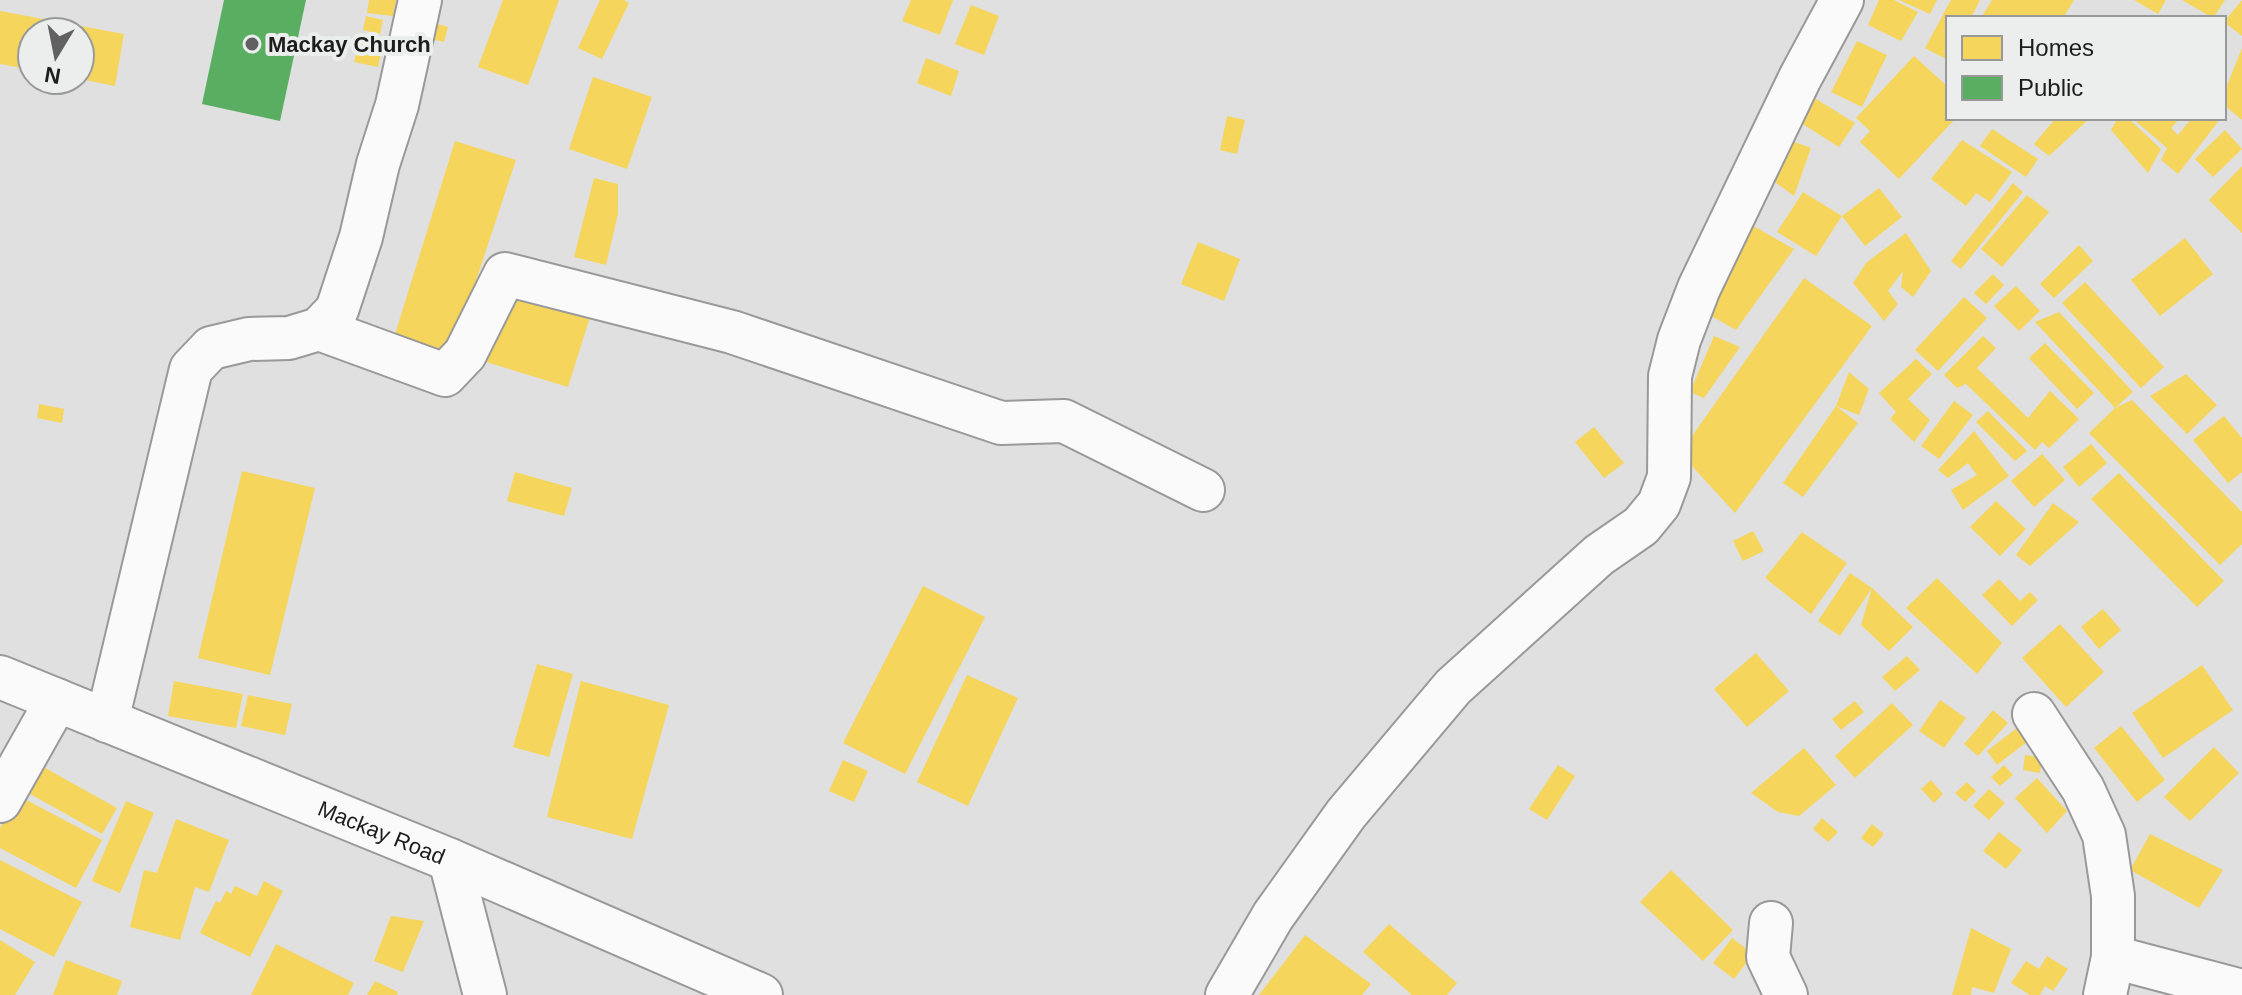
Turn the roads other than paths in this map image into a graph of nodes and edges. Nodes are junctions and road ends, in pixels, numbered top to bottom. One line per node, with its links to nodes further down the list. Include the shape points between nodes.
1 (420, 0): 3 (street, via 361,237 337,310)
2 (1834, 2): 16 (street, via 1679,340 1670,376 1669,477 1659,504 1641,526 1599,555 1453,687 1346,814 1273,916)
3 (319, 329): 4 (street, via 445,375 465,354 505,274 732,332 1001,423 1064,421); 8 (street, via 211,348 191,369)
4 (1203, 490)
5 (0, 677): 6 (street, Mackay Road)
6 (57, 700): 8 (street, Mackay Road); 9 (street)
7 (2034, 714): 12 (street, via 2083,789 2104,835 2113,896)
8 (107, 721): 10 (street, Mackay Road)
9 (0, 801)
10 (450, 860): 14 (street); 15 (street, Mackay Road)
11 (1771, 923): 17 (street, via 1768,957)
12 (2109, 976): 13 (street)
13 (2242, 991)
14 (485, 995)
15 (761, 995)
16 (1227, 995)
17 (1786, 995)

